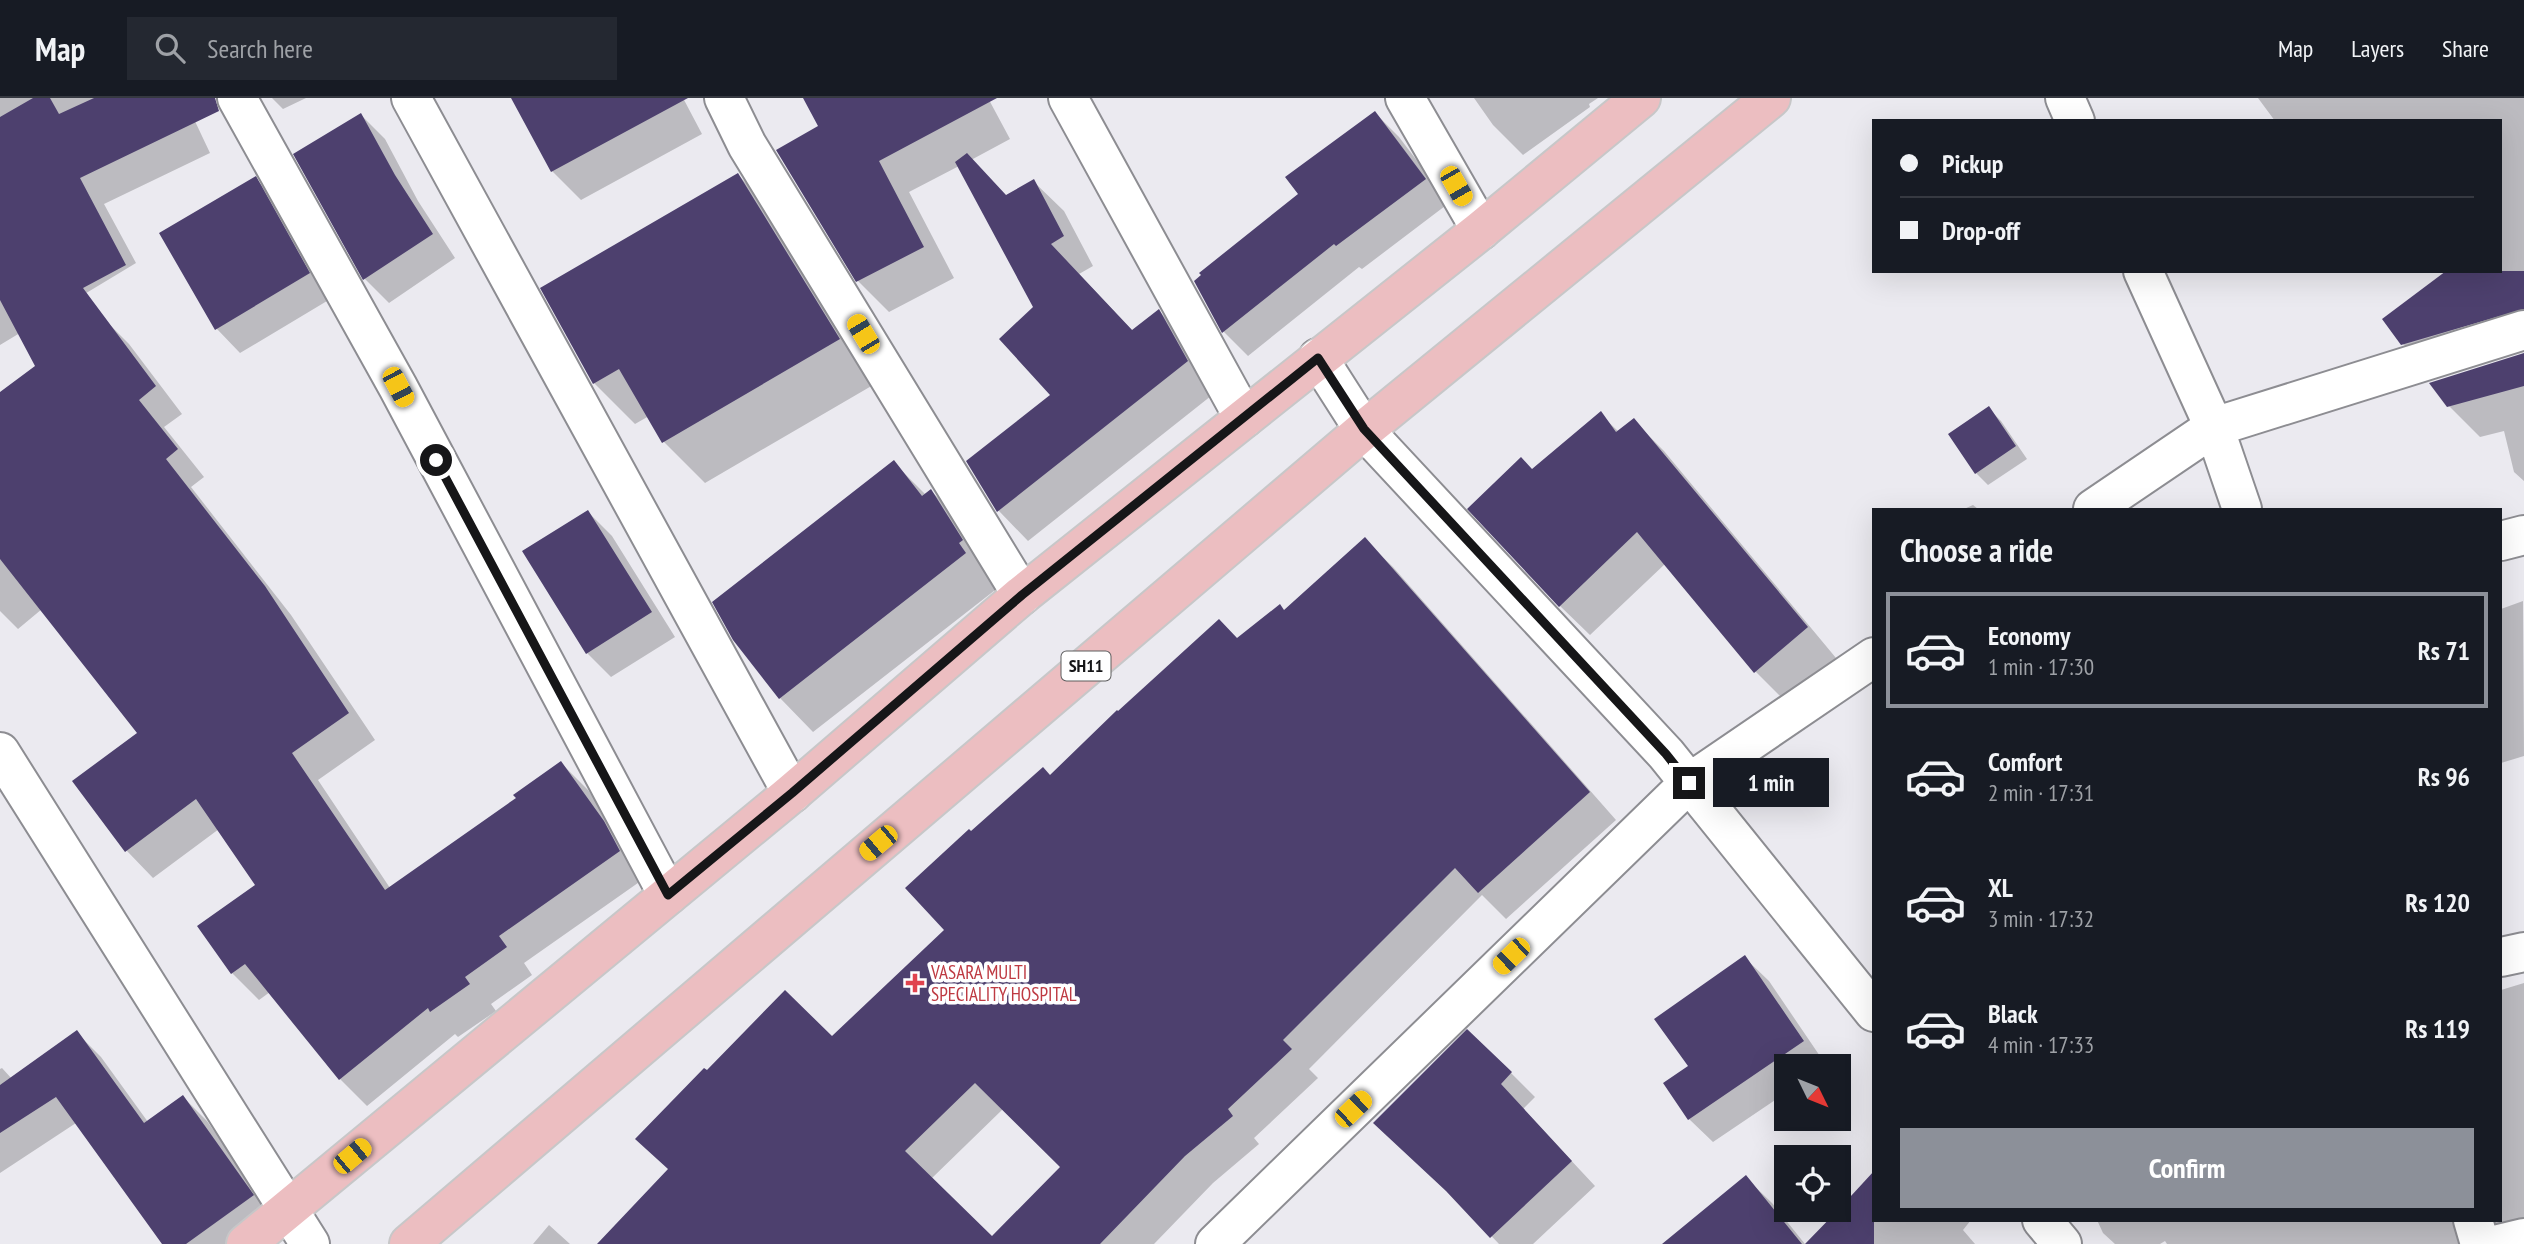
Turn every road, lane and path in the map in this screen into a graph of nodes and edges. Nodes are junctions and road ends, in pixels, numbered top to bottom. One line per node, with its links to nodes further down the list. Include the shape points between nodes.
1 (237, 98): 26 (street, via 398,387)
2 (411, 98): 25 (street)
3 (724, 98): 21 (street, via 747,145)
4 (1068, 98): 14 (street)
5 (1405, 98): 10 (street)
6 (1641, 98): 10 (main road)
7 (1772, 98): 16 (main road, SH11)
8 (2065, 98): 9 (street)
9 (2074, 119)
10 (1481, 230): 13 (main road)
11 (2144, 273): 15 (street)
12 (2524, 330): 15 (street)
13 (1318, 358): 14 (main road); 16 (street)
14 (1244, 418): 21 (main road)
15 (2214, 427): 17 (street); 18 (street)
16 (1364, 429): 24 (street); 36 (main road, SH11)
17 (2094, 508)
18 (2242, 508)
19 (2524, 535): 20 (street)
20 (2502, 541)
21 (1022, 595): 25 (main road)
22 (1872, 658): 24 (street)
23 (0, 752): 30 (street)
24 (1689, 783): 29 (street); 37 (street)
25 (792, 793): 26 (main road)
26 (668, 895): 30 (main road)
27 (2524, 952): 28 (street)
28 (2502, 957)
29 (1872, 1010)
30 (289, 1208): 34 (main road); 35 (street)
31 (2044, 1222): 38 (street)
32 (2474, 1222): 39 (street)
33 (2524, 1238): 40 (street)
34 (246, 1244)
35 (310, 1244)
36 (409, 1244)
37 (1215, 1244)
38 (2062, 1244)
39 (2480, 1244)
40 (2499, 1244)

